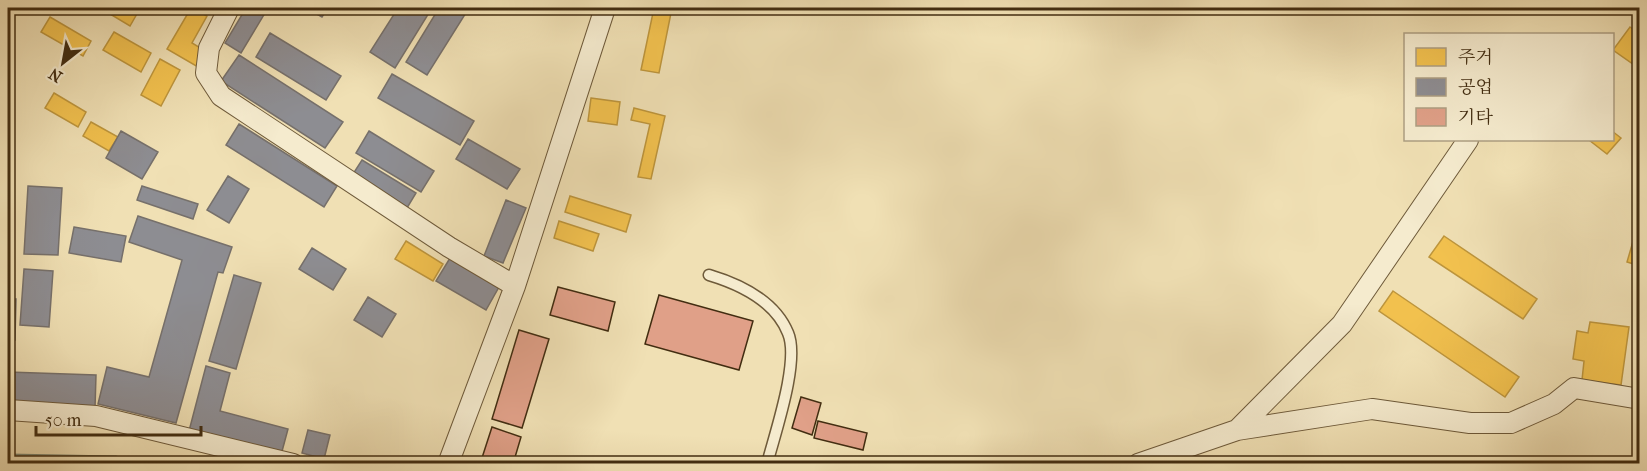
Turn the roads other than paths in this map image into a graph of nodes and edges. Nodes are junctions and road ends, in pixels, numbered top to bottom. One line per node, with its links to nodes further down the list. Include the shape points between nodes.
1 (229, 8): 5 (street, via 209,48 206,73 221,96 449,247)
2 (605, 8): 5 (street)
3 (1467, 141): 8 (street, via 1342,324)
4 (709, 275): 11 (lane, via 738,284 766,303 788,333 791,366)
5 (515, 286): 10 (street)
6 (1640, 399): 8 (street, via 1574,388 1554,404 1511,423 1470,423 1372,409)
7 (8, 410): 9 (street, via 96,416)
8 (1237, 430): 12 (street)
9 (291, 463)
10 (448, 464)
11 (767, 464)
12 (1138, 464)

